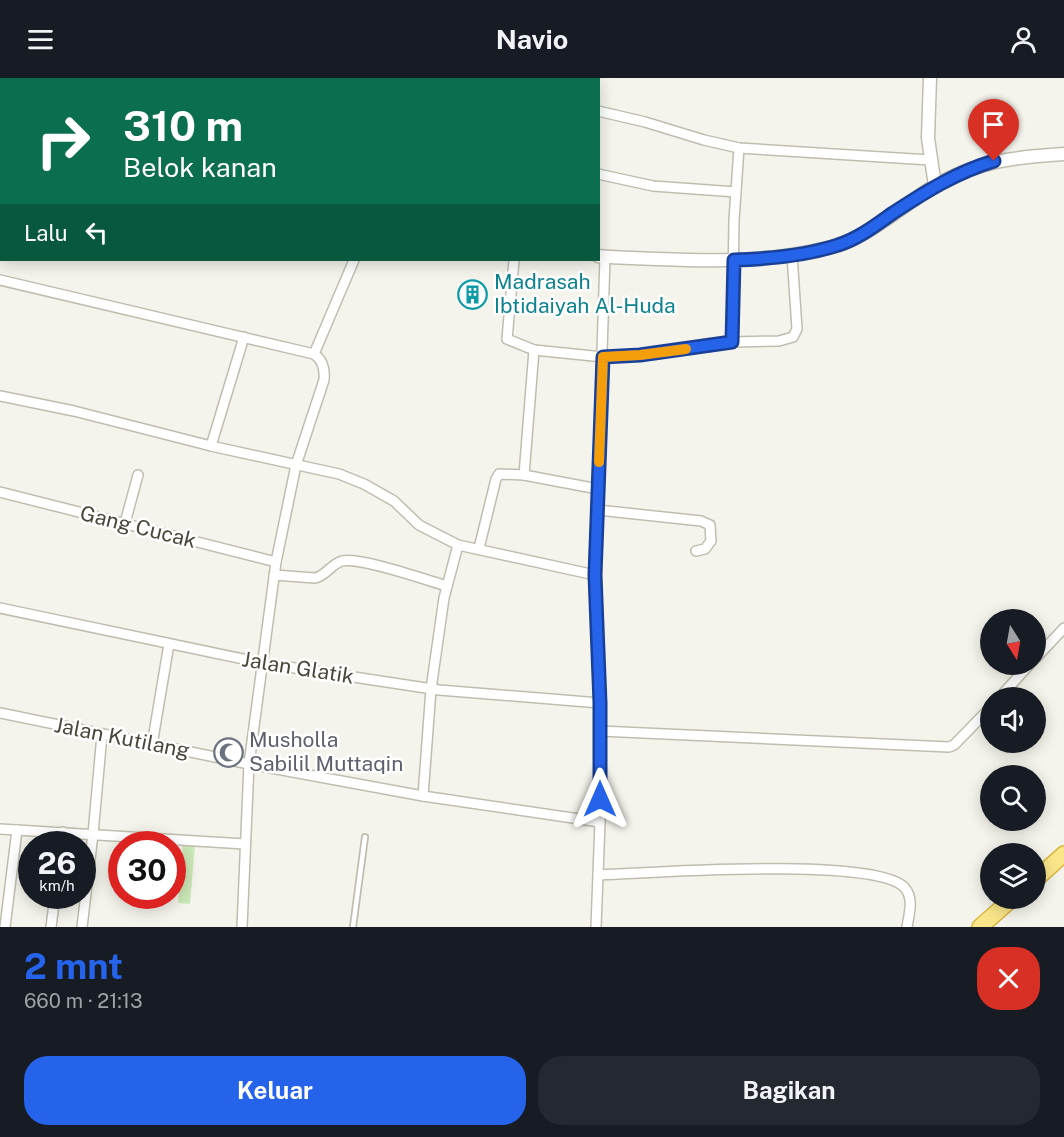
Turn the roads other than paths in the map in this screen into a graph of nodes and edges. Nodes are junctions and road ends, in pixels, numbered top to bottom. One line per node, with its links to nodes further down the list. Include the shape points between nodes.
1 (930, 78): 5 (street)
2 (600, 111): 3 (street)
3 (740, 148): 5 (street); 8 (street)
4 (1064, 154): 7 (street, via 994,161)
5 (930, 160): 7 (street)
6 (600, 174): 8 (street, via 653,186)
7 (934, 186): 9 (street, via 870,230 839,245)
8 (736, 192): 11 (street)
9 (792, 255): 11 (street); 16 (street, via 795,335 779,341)
10 (602, 256): 11 (street); 19 (street)
11 (734, 260): 16 (street)
12 (354, 261): 18 (street)
13 (514, 261): 17 (street, via 507,338)
14 (0, 280): 15 (street)
15 (244, 337): 18 (street); 21 (street)
16 (732, 342): 19 (street)
17 (534, 350): 19 (street); 24 (street)
18 (314, 354): 22 (street, via 320,358 324,380)
19 (603, 357): 25 (street)
20 (0, 396): 21 (street)
21 (211, 446): 22 (street)
22 (296, 465): 29 (street, via 364,484 394,501 419,525); 32 (street)
23 (138, 475): 28 (street)
24 (524, 475): 25 (street); 30 (street, via 500,474 496,478)
25 (598, 489): 27 (street)
26 (0, 492): 28 (street, Gang Cucak)
27 (598, 510): 31 (street, via 701,521 710,525 711,541 705,549); 34 (street)
28 (125, 523): 32 (street, Gang Cucak)
29 (458, 545): 30 (street); 35 (street)
30 (479, 548): 34 (street)
31 (696, 551)
32 (276, 562): 33 (street)
33 (274, 575): 35 (street, via 321,577 336,564 353,560); 40 (street)
34 (595, 575): 44 (street)
35 (447, 586): 43 (street)
36 (0, 608): 38 (street, Jalan Glatik)
37 (1064, 628): 39 (street)
38 (169, 644): 40 (street, Jalan Glatik); 49 (street)
39 (1046, 647)
40 (262, 663): 43 (street, Jalan Glatik); 50 (street)
41 (1020, 675): 42 (street)
42 (1009, 687)
43 (431, 689): 44 (street, Jalan Glatik); 51 (street)
44 (600, 703): 47 (street)
45 (0, 713): 48 (street, Jalan Kutilang)
46 (980, 718): 47 (street, via 949,747)
47 (600, 731): 52 (street)
48 (102, 735): 49 (street, Jalan Kutilang); 56 (street)
49 (152, 745): 50 (street, Jalan Kutilang)
50 (249, 764): 51 (street, Jalan Kutilang); 59 (street)
51 (423, 796): 52 (street, Jalan Kutilang)
52 (600, 822): 62 (street)
53 (0, 829): 54 (street)
54 (17, 830): 55 (street); 66 (street)
55 (40, 831)
56 (93, 831)
57 (96, 834): 59 (street)
58 (365, 837): 70 (lane)
59 (245, 844): 69 (street)
60 (1064, 854): 61 (highway)
61 (1046, 870)
62 (598, 875): 71 (street); 72 (street, via 825,869 874,876 898,882 905,888 911,904)
63 (53, 909): 67 (street)
64 (84, 909): 68 (street)
65 (1000, 909): 73 (highway)
66 (5, 927)
67 (51, 927)
68 (82, 927)
69 (242, 927)
70 (353, 927)
71 (596, 927)
72 (907, 927)
73 (980, 927)

